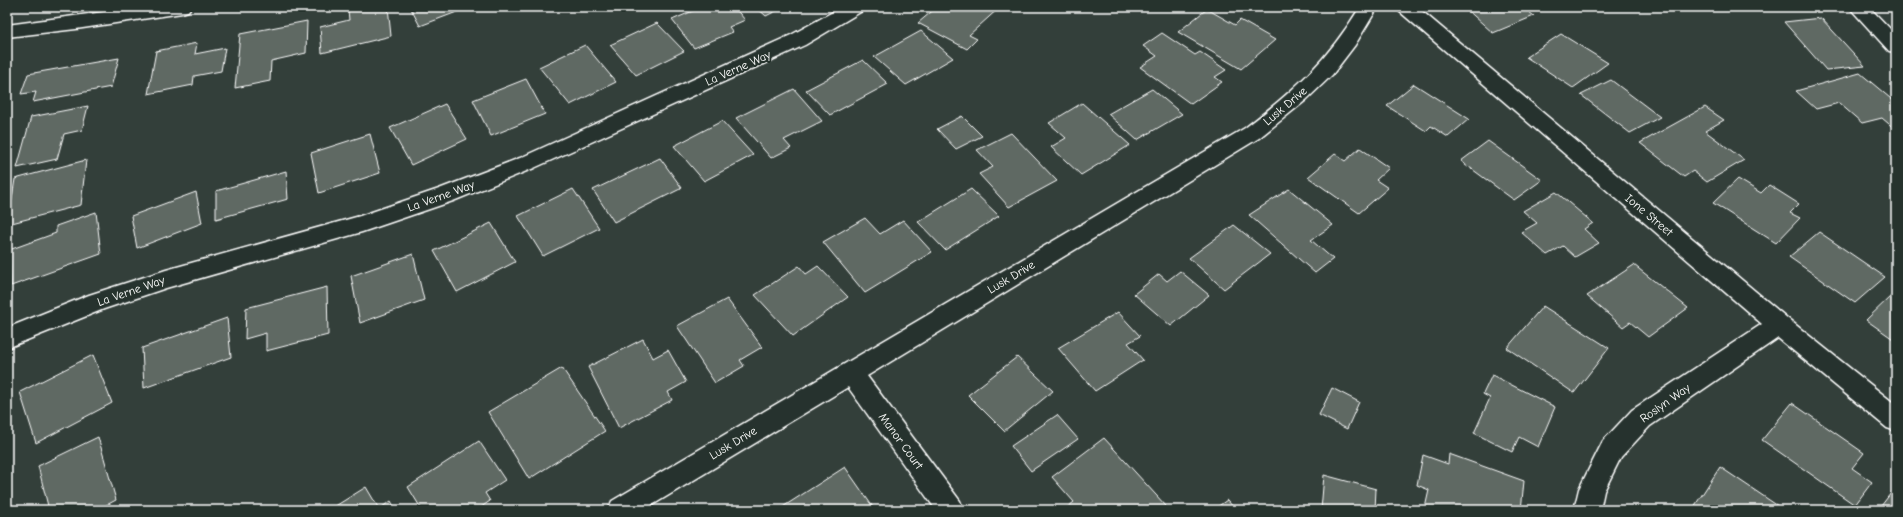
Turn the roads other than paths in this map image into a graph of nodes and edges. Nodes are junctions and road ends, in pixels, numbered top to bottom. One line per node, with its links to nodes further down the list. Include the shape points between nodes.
1 (182, 7): 6 (street)
2 (856, 7): 9 (street, La Verne Way, via 798,40 527,163 446,195 362,224 166,279 97,302)
3 (1369, 7): 10 (street, Lusk Drive, via 1352,36 1326,69 1293,102 1252,133)
4 (1405, 7): 8 (street, Ione Street)
5 (1858, 7): 7 (street)
6 (7, 31)
7 (1896, 46)
8 (1779, 326): 11 (street, Ione Street); 14 (street, Roslyn Way, via 1641,418 1612,449 1592,489)
9 (7, 338)
10 (851, 373): 12 (street, Lusk Drive); 13 (street, Manor Court)
11 (1896, 420)
12 (621, 510)
13 (951, 510)
14 (1587, 510)

